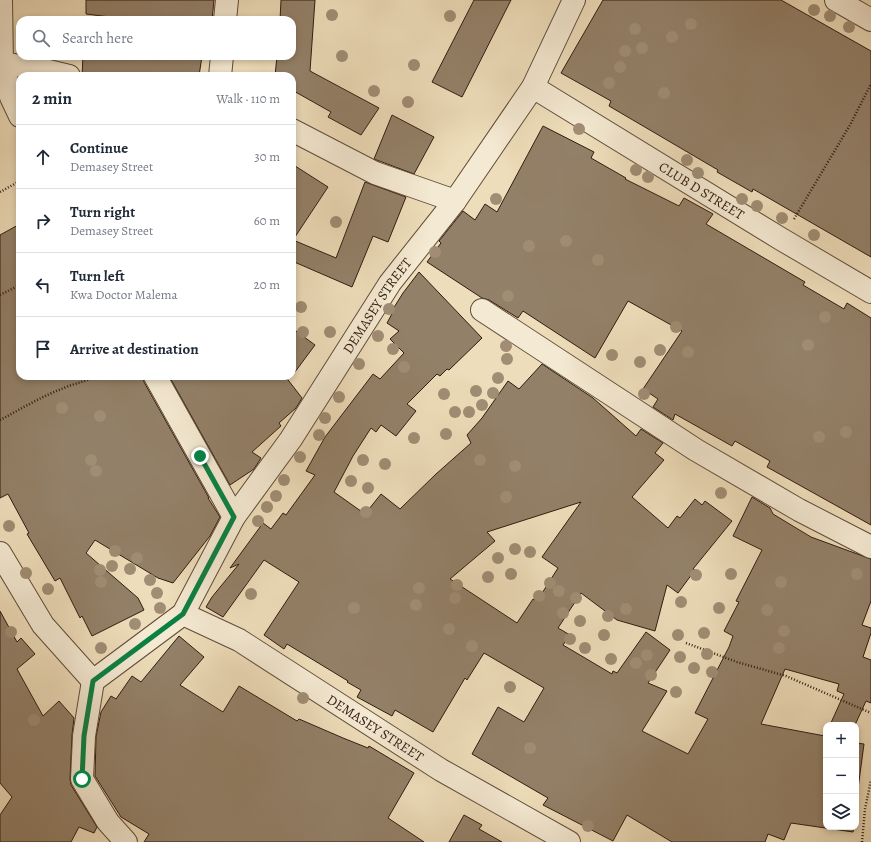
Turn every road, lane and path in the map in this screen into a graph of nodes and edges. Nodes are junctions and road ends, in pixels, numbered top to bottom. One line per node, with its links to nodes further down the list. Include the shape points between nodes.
1 (1, 0): 8 (street)
2 (226, 0): 5 (street)
3 (574, 0): 12 (street, DEMASEY STREET)
4 (836, 0): 6 (street)
5 (225, 16)
6 (871, 20)
7 (222, 60): 10 (street)
8 (2, 63): 9 (street); 13 (street, via 10,97)
9 (52, 72)
10 (220, 72)
11 (871, 84): 18 (path, via 831,157)
12 (533, 87): 17 (street, DEMASEY STREET); 18 (street, CLUB D STREET)
13 (16, 108)
14 (296, 132): 17 (street, via 375,173)
15 (16, 183): 16 (path)
16 (0, 192)
17 (455, 201): 26 (street, DEMASEY STREET, via 390,283 291,439)
18 (781, 239): 20 (street, CLUB D STREET)
19 (16, 287): 21 (path)
20 (871, 292)
21 (0, 295)
22 (482, 310): 27 (street, via 696,450 799,510)
23 (88, 380): 25 (path, via 24,406)
24 (157, 380): 26 (street)
25 (0, 420)
26 (234, 517): 29 (street, DEMASEY STREET)
27 (871, 547)
28 (3, 566): 31 (street, via 43,625)
29 (183, 614): 31 (street, DEMASEY STREET); 35 (street, DEMASEY STREET, via 239,640 442,770)
30 (686, 643): 32 (path, via 737,662 786,676)
31 (93, 681): 34 (street, via 84,736 82,779 108,822)
32 (871, 713)
33 (871, 780): 36 (path)
34 (126, 842)
35 (569, 842)
36 (862, 842)

